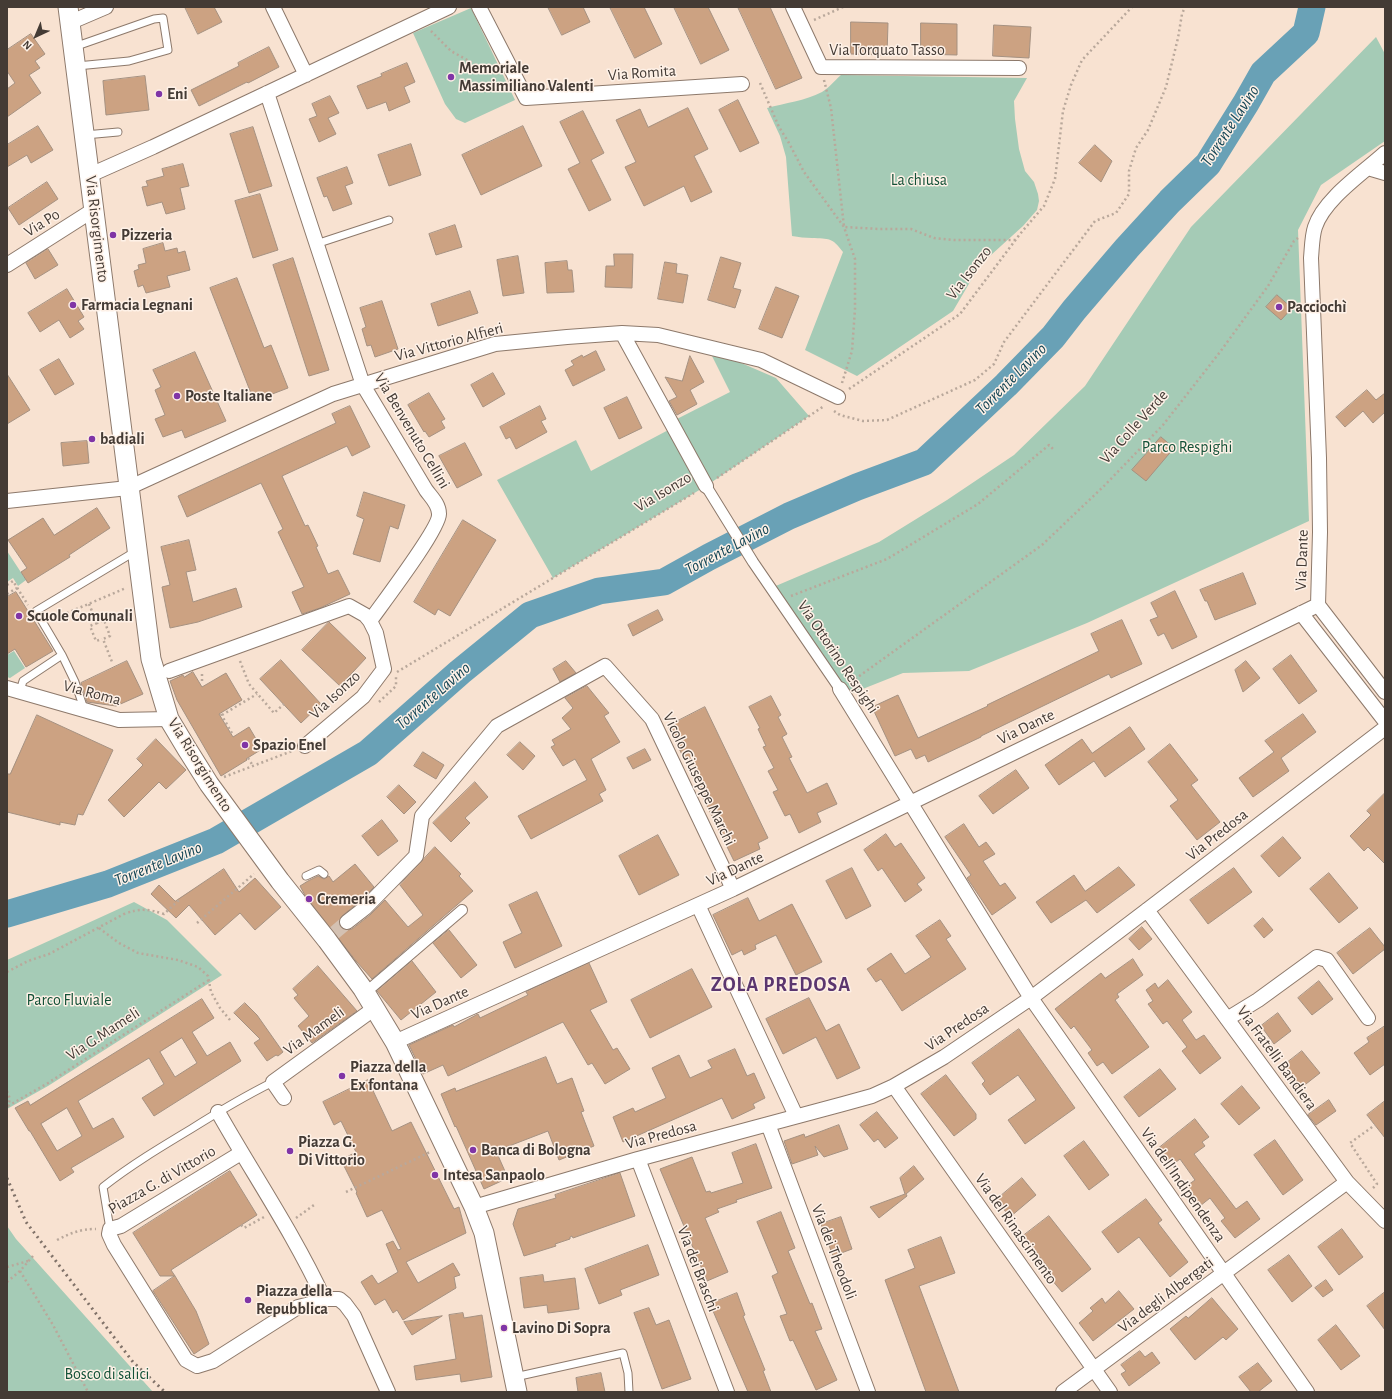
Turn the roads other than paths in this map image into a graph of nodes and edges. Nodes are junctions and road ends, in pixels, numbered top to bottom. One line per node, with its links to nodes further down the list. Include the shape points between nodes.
1 (106, 7): 6 (street, Via Risorgimento)
2 (273, 7): 10 (street)
3 (449, 7): 10 (street)
4 (479, 7): 11 (street, Via Romita, via 526,98)
5 (793, 7): 9 (street, Via Torquato Tasso, via 821,67)
6 (69, 15): 7 (main road, Via Risorgimento)
7 (74, 47): 8 (main road, Via Risorgimento); 8 (lane, via 163,18 168,50 129,61)
8 (76, 66): 14 (main road, Via Risorgimento)
9 (1019, 68)
10 (306, 74): 12 (street)
11 (742, 84)
12 (267, 93): 18 (street, via 154,148); 21 (street, Via Benvenuto Cellini)
13 (118, 132): 14 (lane)
14 (85, 135): 18 (main road, Via Risorgimento)
15 (1385, 153): 16 (street)
16 (1368, 168): 17 (street); 30 (street, Via Dante, via 1330,202 1319,217 1313,236 1319,458)
17 (1385, 173)
18 (90, 175): 19 (main road, Via Risorgimento)
19 (95, 210): 22 (street, Via Po); 27 (main road, Via Risorgimento)
20 (389, 220): 21 (lane)
21 (316, 244): 24 (street, Via Benvenuto Cellini)
22 (7, 265)
23 (622, 333): 24 (street, Via Vittorio Alfieri, via 495,344); 25 (street, Via Vittorio Alfieri, via 658,335 761,360); 26 (street, Via Ottorino Respighi)
24 (363, 385): 27 (street, Via Vittorio Alfieri, via 333,394); 32 (street, Via Benvenuto Cellini, via 437,506 439,515 432,533)
25 (838, 397)
26 (706, 486): 35 (street, Via Ottorino Respighi, via 752,562)
27 (128, 488): 28 (street, Via Vittorio Alfieri); 29 (main road, Via Risorgimento)
28 (7, 501)
29 (138, 550): 33 (lane, via 36,611); 39 (main road, Via Risorgimento, via 151,659)
30 (1318, 605): 31 (street, Via Dante); 37 (street)
31 (1301, 613): 40 (street); 43 (street, Via Dante)
32 (370, 621): 34 (street, via 349,606); 42 (street, Via Isonzo, via 376,633 384,669 363,697)
33 (62, 655): 36 (lane); 38 (lane)
34 (168, 671)
35 (840, 689): 43 (street, Via Ottorino Respighi)
36 (14, 690): 38 (street, Via Roma)
37 (1385, 692)
38 (84, 709): 39 (street, Via Roma, via 119,720)
39 (169, 718): 52 (main road, Via Risorgimento, via 209,784 280,881 330,937)
40 (1385, 721)
41 (1385, 728): 49 (street, Via Predosa)
42 (305, 746)
43 (910, 802): 46 (street, Via Dante); 51 (street, Via Ottorino Respighi)
44 (324, 874): 45 (lane, via 319,870)
45 (306, 876)
46 (733, 889): 47 (street, Via Dante); 50 (street, Vicolo Giuseppe Marchi, via 652,719 605,666 497,726 422,816 416,856 365,908)
47 (698, 905): 55 (street, Via Dante); 60 (street)
48 (462, 910): 52 (street)
49 (1147, 910): 51 (street, Via Predosa); 54 (street, Via Fratelli Bandiera)
50 (347, 922)
51 (1031, 998): 57 (street, Via Predosa, via 944,1057); 68 (street, Via dell'Indipendenza)
52 (370, 1000): 55 (main road, Via Risorgimento); 56 (street, Via Mameli)
53 (1368, 1018): 54 (street, via 1327,960 1317,957)
54 (1227, 1019): 64 (street, Via Fratelli Bandiera)
55 (395, 1042): 65 (main road, Via Risorgimento)
56 (273, 1082): 58 (street); 59 (lane, Piazza G. di Vittorio)
57 (894, 1086): 60 (street, Via Predosa, via 872,1096); 70 (street, Via del Rinascimento)
58 (284, 1098)
59 (218, 1112): 62 (street, Piazza G. di Vittorio); 67 (lane, Piazza G. di Vittorio, via 103,1187)
60 (796, 1116): 61 (street, Via Predosa)
61 (768, 1124): 63 (street, Via Predosa); 75 (street, Via dei Theodoli)
62 (241, 1153): 67 (street, Piazza G. di Vittorio, via 121,1226); 69 (street, Piazza G. di Vittorio, via 285,1226)
63 (638, 1159): 65 (street, Via Predosa); 74 (street, Via dei Braschi)
64 (1347, 1182): 66 (street, Via Fratelli Bandiera); 68 (street, Via degli Albergati)
65 (474, 1207): 71 (main road, Via Risorgimento, via 484,1232)
66 (1385, 1221)
67 (110, 1229): 69 (street, via 114,1245 186,1360 197,1366 213,1361 298,1307)
68 (1224, 1272): 70 (street, Via degli Albergati); 78 (street, Via dell'Indipendenza)
69 (324, 1299): 72 (street, via 339,1299 354,1316)
70 (1094, 1370): 76 (street, Via degli Albergati); 77 (street, Via del Rinascimento)
71 (515, 1384): 73 (lane, via 623,1353)
72 (388, 1392)
73 (629, 1392)
74 (727, 1392)
75 (868, 1392)
76 (1063, 1392)
77 (1110, 1392)
78 (1308, 1392)

